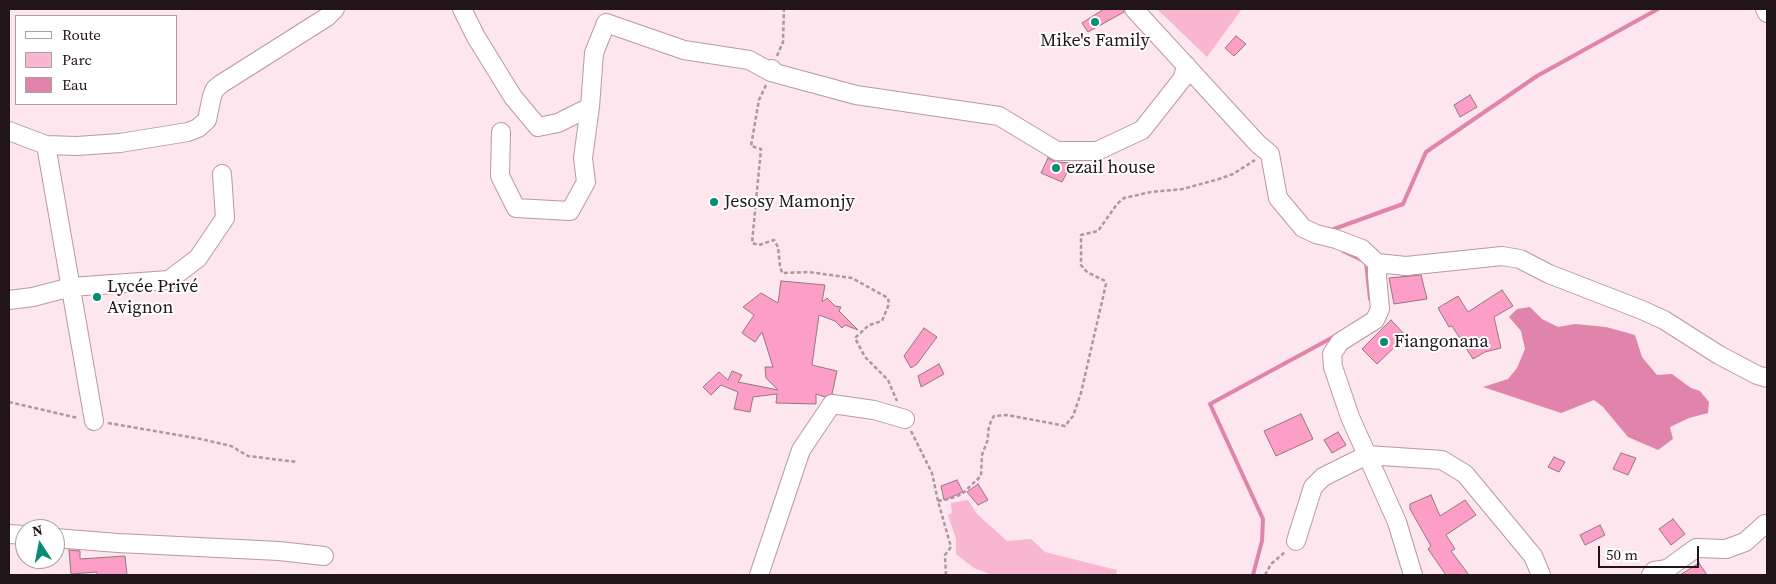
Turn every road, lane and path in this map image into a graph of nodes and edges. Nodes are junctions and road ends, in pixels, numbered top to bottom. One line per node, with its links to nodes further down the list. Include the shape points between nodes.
1 (335, 9): 12 (street, via 221,84 212,96 208,120 198,128 120,143)
2 (462, 9): 9 (street, via 513,97 538,127 558,123)
3 (784, 9): 8 (path, via 783,42)
4 (1134, 9): 7 (street)
5 (1765, 9): 6 (street)
6 (1767, 13)
7 (1186, 65): 8 (street, via 1183,78 1142,130 1097,151 1057,151 999,116 856,95); 13 (street)
8 (771, 71): 9 (street, via 749,60 684,50 606,23 594,53); 20 (path, via 759,100 751,146 761,149 752,242 759,245 774,240 782,274 809,272 852,278 888,298 882,321 869,325 855,338 865,357 888,380)
9 (590, 108): 11 (street, via 583,158 586,182 570,211 516,208 500,176)
10 (9, 131): 12 (street)
11 (501, 132)
12 (46, 145): 16 (street)
13 (1270, 154): 15 (street, via 1278,198 1303,228 1362,249); 24 (path, via 1219,179 1183,189 1124,198 1098,231 1080,235 1081,265 1106,284 1073,416 1065,426 1008,415 994,416 982,454 981,476 962,494)
14 (222, 174): 16 (street, via 226,218 198,258 169,280)
15 (1377, 263): 18 (street, via 1406,266 1502,256 1520,259 1549,274 1664,320 1719,355); 22 (street, via 1378,315 1340,342 1332,354 1333,367)
16 (71, 287): 17 (street); 21 (street)
17 (9, 300)
18 (1767, 378)
19 (9, 402): 21 (path)
20 (905, 419): 24 (path, via 932,473); 29 (street, via 874,410 832,404 801,450)
21 (94, 421): 23 (path, via 201,439 231,446 248,456)
22 (1366, 455): 27 (street, via 1323,477 1313,487); 32 (street, via 1397,522); 33 (street, via 1442,460 1465,474 1533,556)
23 (297, 462)
24 (938, 501): 30 (path, via 951,547 945,555)
25 (1765, 524): 34 (street, via 1745,542 1726,549 1696,548 1667,569 1654,571)
26 (65, 539): 28 (street)
27 (1296, 541): 31 (path, via 1271,564)
28 (324, 556)
29 (759, 575)
30 (946, 575)
31 (1266, 575)
32 (1412, 575)
33 (1541, 575)
34 (1652, 575)

